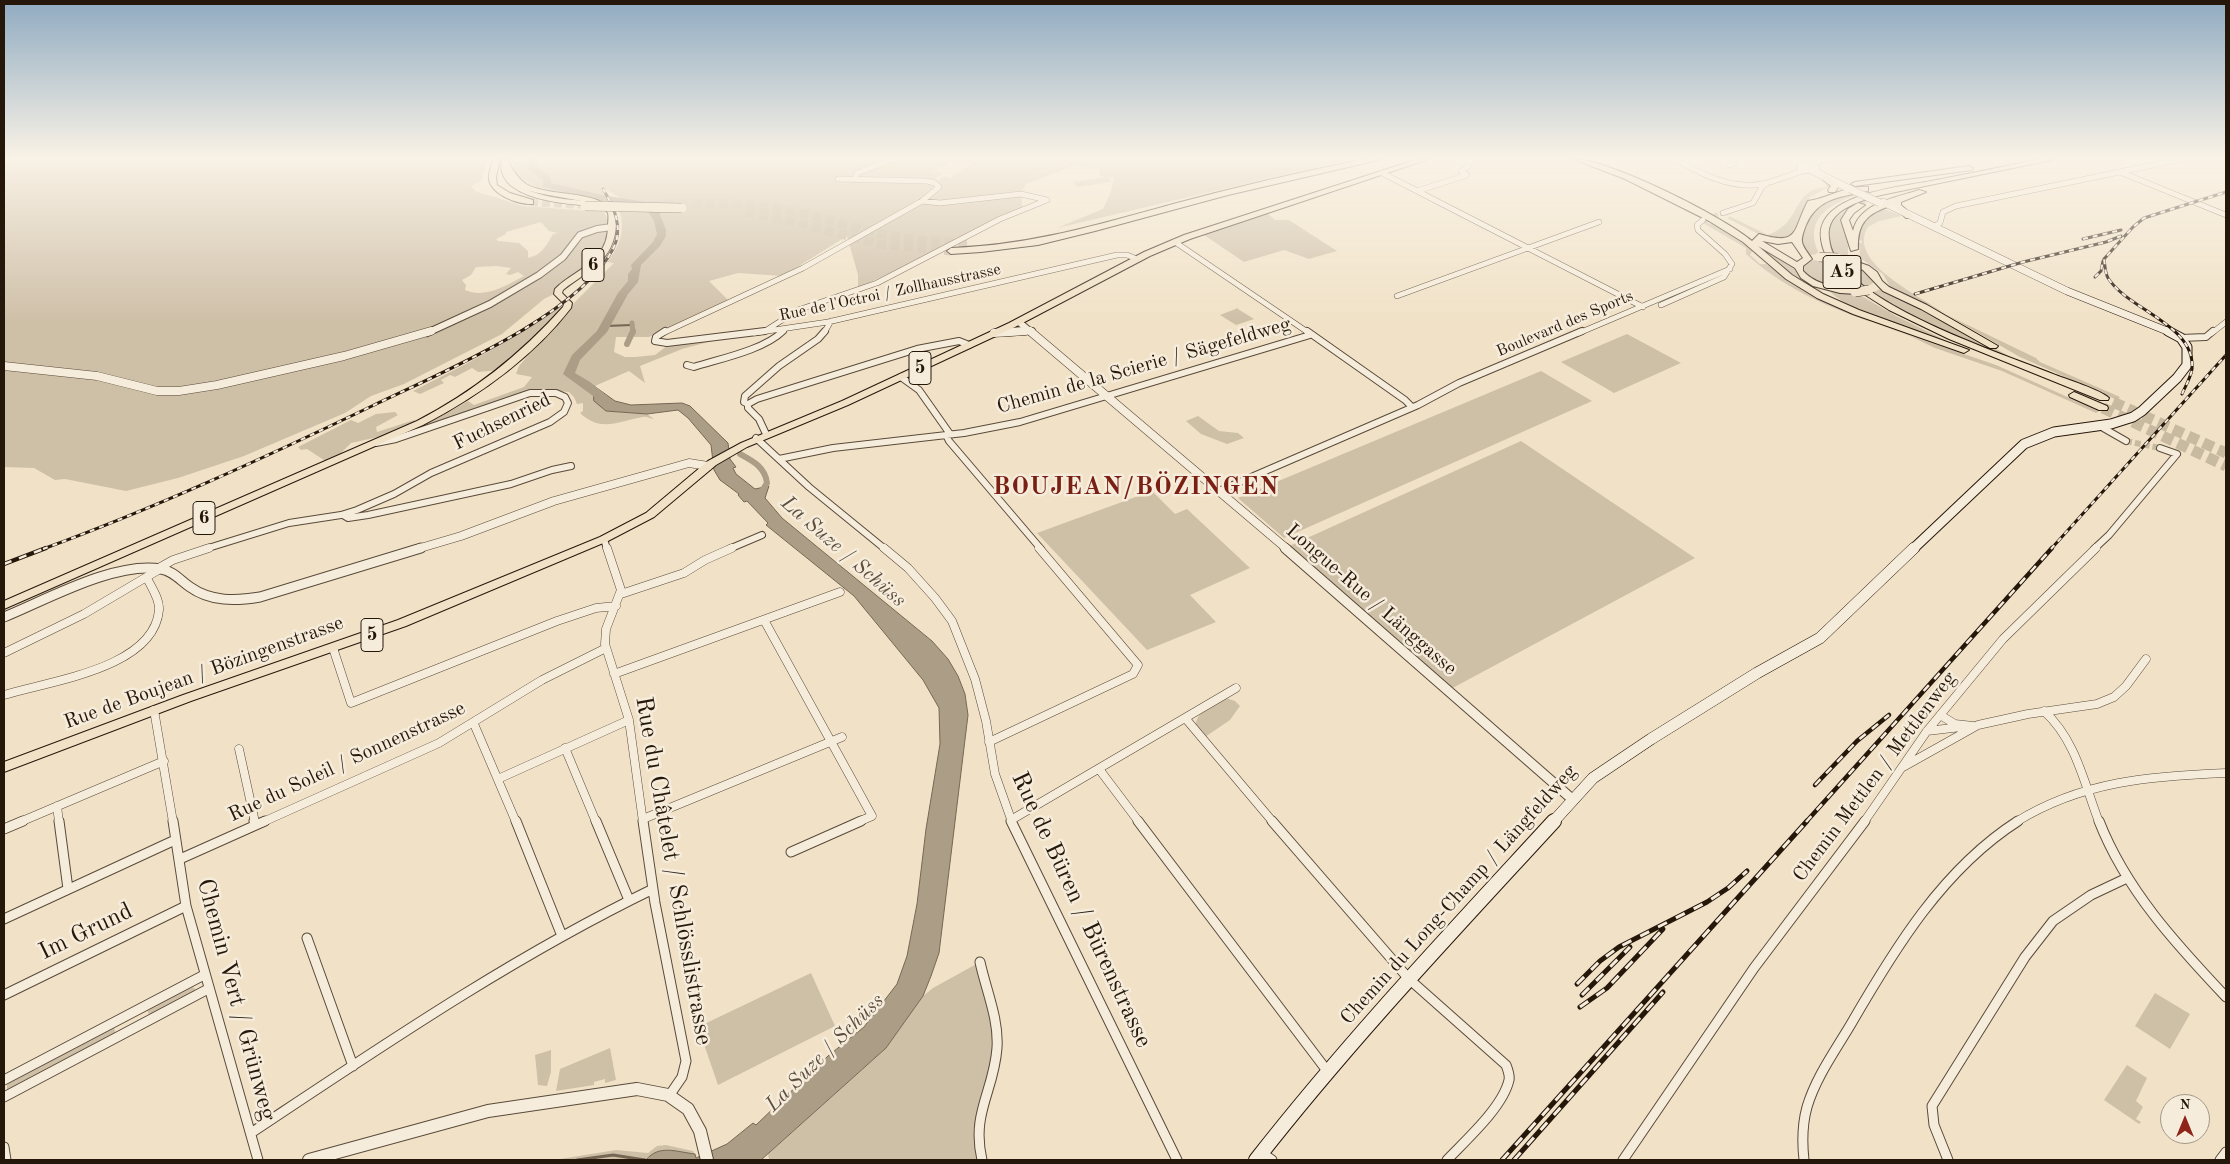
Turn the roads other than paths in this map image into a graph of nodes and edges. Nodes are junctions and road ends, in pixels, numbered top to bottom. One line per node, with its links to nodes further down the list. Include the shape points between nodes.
1 (609, 213): 21 (main road, 6, bridge)
2 (898, 213): 46 (street, Rue de l'Octroi / Zollhausstrasse, via 780,280 664,332 655,341 667,344)
3 (1013, 213): 46 (street, via 877,283 798,310)
4 (1137, 213): 25 (highway, via 1074,230 1006,241)
5 (1152, 213): 29 (highway, via 1060,239 991,249)
6 (1261, 213): 26 (main road, 5)
7 (1460, 213): 27 (street)
8 (1697, 213): 19 (highway)
9 (1708, 213): 23 (highway)
10 (1807, 213): 24 (highway)
11 (1829, 213): 54 (highway, A5, via 1820,224 1818,235 1829,262 1843,278 1868,297 1909,320)
12 (1836, 213): 56 (highway, A5, via 1826,226 1824,241 1829,255 1841,270 1874,297 1907,316)
13 (1850, 213): 28 (highway, via 1845,222)
14 (1866, 213): 28 (highway, via 1858,221)
15 (1904, 213): 18 (main road)
16 (1906, 213): 18 (highway)
17 (1943, 213): 22 (street, via 1941,222)
18 (1909, 216): 22 (main road)
19 (1708, 220): 33 (highway, via 1760,243); 34 (street, via 1697,225 1698,230 1729,258); 40 (highway, via 1746,240 1806,288)
20 (1599, 222): 27 (street)
21 (612, 227): 52 (street, via 579,233 565,255 554,265 468,315 420,335 339,357 169,392 139,390 96,376); 64 (main road, 6, via 607,247 598,260 559,290 559,295 568,303 567,308 516,362 452,407)
22 (1932, 227): 49 (main road, via 2067,291)
23 (1745, 231): 24 (highway, via 1775,241 1787,241); 31 (highway, via 1784,254)
24 (1796, 236): 31 (highway, via 1798,246)
25 (967, 242)
26 (1175, 242): 30 (main road, 5); 48 (street)
27 (1528, 248): 37 (street); 39 (street)
28 (1854, 249): 32 (highway, via 1854,258)
29 (951, 250)
30 (1138, 259): 41 (street, Rue de l'Octroi / Zollhausstrasse, via 1118,254); 42 (main road, 5)
31 (1807, 259): 32 (highway, bridge, via 1838,258); 33 (highway)
32 (1859, 264): 35 (highway, via 1874,274)
33 (1798, 267): 36 (highway, via 1804,277)
34 (1730, 268): 38 (street, via 1724,277); 39 (street, Boulevard des Sports)
35 (1878, 282): 36 (highway, bridge, via 1869,290 1855,292); 56 (highway, via 2001,350)
36 (1819, 285): 40 (highway, via 1848,307)
37 (1397, 296)
38 (1661, 305)
39 (1642, 306): 58 (street, Boulevard des Sports, via 1459,383)
40 (1874, 319): 54 (highway)
41 (831, 321): 44 (street, Rue de l'Octroi / Zollhausstrasse); 57 (street, via 819,338 784,361 745,396 744,402)
42 (1019, 322): 45 (street, Longue-Rue / Länggasse); 47 (main road, 5)
43 (2226, 322): 49 (street, via 2206,337)
44 (785, 329): 46 (street, Rue de l'Octroi / Zollhausstrasse); 51 (street, via 778,337 744,350 694,366)
45 (1032, 331): 47 (street); 55 (street, Longue-Rue / Länggasse)
46 (764, 332)
47 (994, 333): 50 (main road, 5)
48 (1310, 335): 55 (street, Chemin de la Scierie / Sägefeldweg); 58 (street)
49 (2181, 338): 59 (main road, Chemin du Long-Champ / Längfeldweg, via 2187,347 2185,370 2139,414)
50 (969, 345): 53 (main road, 5); 57 (street, via 959,341 917,349)
51 (688, 365)
52 (4, 366)
53 (901, 377): 60 (main road, 5); 61 (street, via 918,390)
54 (2034, 377): 56 (highway, A5)
55 (1108, 396): 61 (street, Chemin de la Scierie / Sägefeldweg, via 1029,420); 69 (street, Longue-Rue / Länggasse)
56 (2107, 403)
57 (748, 404): 60 (street)
58 (1412, 408): 69 (street, Boulevard des Sports)
59 (2098, 425): 63 (street); 109 (main road, Chemin du Long-Champ / Längfeldweg, via 2054,432 2024,444 1820,638 1757,673 1614,763)
60 (766, 434): 62 (main road, 5)
61 (950, 434): 66 (street, Chemin de la Scierie / Sägefeldweg, via 844,446); 99 (street, via 949,441 1138,665 1133,674)
62 (756, 438): 66 (street, Rue de Büren / Bürenstrasse); 67 (main road, 5)
63 (2126, 441)
64 (376, 443): 70 (street, Fuchsenried, via 530,393 556,393 565,397 568,403 564,412 550,422); 77 (main road, 6)
65 (2160, 448): 90 (street, Chemin Mettlen / Mettlenweg, via 2177,454 2109,535 2003,639)
66 (779, 459): 99 (street, Rue de Büren / Bürenstrasse, via 908,568 952,620 975,679)
67 (710, 465): 72 (main road, Rue de Boujean / Bözingenstrasse / 5, via 650,515); 73 (street, via 688,463 575,495 461,536 260,596 230,600 210,597 195,591 175,574)
68 (571, 466): 70 (street, via 511,484 406,507 348,518)
69 (1219, 491): 109 (street, Longue-Rue / Länggasse)
70 (343, 515): 73 (street, via 274,527 173,560)
71 (762, 534): 76 (street, via 684,574)
72 (604, 538): 76 (street); 81 (main road, Rue de Boujean / Bözingenstrasse / 5, via 410,620)
73 (159, 569): 74 (street); 79 (street, via 111,575)
74 (147, 578): 83 (street, via 79,619); 87 (street, via 160,608 158,620 146,642 111,662)
75 (840, 592): 80 (street)
76 (621, 594): 78 (street, Rue du Châtelet / Schlösslistrasse)
77 (4, 605)
78 (616, 606): 81 (street, via 596,608 557,621 350,703); 82 (street, Rue du Châtelet / Schlösslistrasse, via 605,634)
79 (4, 617)
80 (764, 620): 85 (street); 98 (street, via 798,676)
81 (333, 648): 88 (main road, Rue de Boujean / Bözingenstrasse / 5)
82 (606, 648): 85 (street, Rue du Châtelet / Schlösslistrasse); 93 (street, Rue du Soleil / Sonnenstrasse, via 567,666)
83 (4, 653)
84 (2146, 659): 89 (street, via 2126,686 2114,696 2097,704)
85 (614, 674): 92 (street, Rue du Châtelet / Schlösslistrasse)
86 (1236, 688): 91 (street)
87 (4, 695)
88 (154, 710): 102 (street, Chemin Vert / Grünweg); 103 (main road, Rue de Boujean / Bözingenstrasse / 5)
89 (2044, 711): 94 (street); 108 (street, via 2055,720 2072,745)
90 (1940, 715): 95 (street); 96 (street, Chemin Mettlen / Mettlenweg)
91 (1186, 719): 105 (street); 128 (street)
92 (629, 720): 100 (street); 111 (street, Rue du Châtelet / Schlösslistrasse)
93 (474, 724): 107 (street); 113 (street, Rue du Soleil / Sonnenstrasse, via 408,757)
94 (1978, 726): 95 (street); 104 (street)
95 (1963, 727): 96 (street)
96 (1927, 731): 104 (street, Chemin Mettlen / Mettlenweg)
97 (842, 737): 98 (street)
98 (831, 741): 111 (street); 116 (street, via 872,816)
99 (990, 742): 112 (street, Rue de Büren / Bürenstrasse, via 995,774)
100 (565, 748): 107 (street); 121 (street)
101 (239, 749): 113 (street)
102 (164, 761): 110 (street); 115 (street, Chemin Vert / Grünweg)
103 (4, 767)
104 (1901, 768): 148 (street, Chemin Mettlen / Mettlenweg, via 1754,968)
105 (1099, 769): 112 (street); 133 (street)
106 (2226, 773): 108 (street, via 2138,780)
107 (498, 779): 124 (street)
108 (2087, 789): 118 (street, via 2108,844); 149 (street, via 2009,825 1984,845 1910,928 1807,1103 1802,1130)
109 (1572, 799): 128 (main road, Chemin du Long-Champ / Längfeldweg)
110 (57, 806): 114 (street); 119 (street)
111 (643, 819): 120 (street, Rue du Châtelet / Schlösslistrasse)
112 (1011, 820): 146 (street, Rue de Büren / Bürenstrasse)
113 (255, 824): 117 (street, Rue du Soleil / Sonnenstrasse)
114 (4, 829)
115 (175, 840): 117 (street, Chemin Vert / Grünweg); 119 (street)
116 (791, 852)
117 (180, 859): 122 (street, Chemin Vert / Grünweg)
118 (2127, 878): 131 (street, via 2172,938); 150 (street, via 2091,895 2053,921 2025,957 1932,1106 1934,1126)
119 (68, 889): 123 (street)
120 (653, 889): 121 (street); 135 (street, Rue du Châtelet / Schlösslistrasse, via 686,1061 682,1077)
121 (629, 900): 124 (street)
122 (186, 906): 127 (street, Chemin Vert / Grünweg); 130 (street, Im Grund)
123 (4, 919)
124 (562, 936): 132 (street, via 466,991)
125 (307, 938): 132 (street)
126 (980, 962): 145 (street, via 998,1042 979,1121)
127 (204, 975): 129 (street, Chemin Vert / Grünweg); 134 (street)
128 (1410, 979): 133 (main road, Chemin du Long-Champ / Längfeldweg); 147 (street, via 1501,1059 1509,1073 1508,1082 1493,1108)
129 (208, 990): 136 (street); 137 (street, Chemin Vert / Grünweg)
130 (4, 995)
131 (2226, 997)
132 (353, 1066): 137 (street)
133 (1329, 1072): 141 (main road, Chemin du Long-Champ / Längfeldweg, via 1281,1128)
134 (4, 1080)
135 (669, 1096): 140 (street, via 695,1118 702,1131); 144 (street, via 651,1090 627,1090 501,1109)
136 (4, 1097)
137 (251, 1133): 143 (street, Chemin Vert / Grünweg)
138 (4, 1147): 142 (street)
139 (2226, 1152): 151 (street)
140 (706, 1155)
141 (1263, 1158)
142 (6, 1160)
143 (258, 1160)
144 (309, 1160)
145 (982, 1160)
146 (1177, 1160)
147 (1447, 1160)
148 (1623, 1160)
149 (1804, 1160)
150 (1948, 1160)
151 (2220, 1160)

